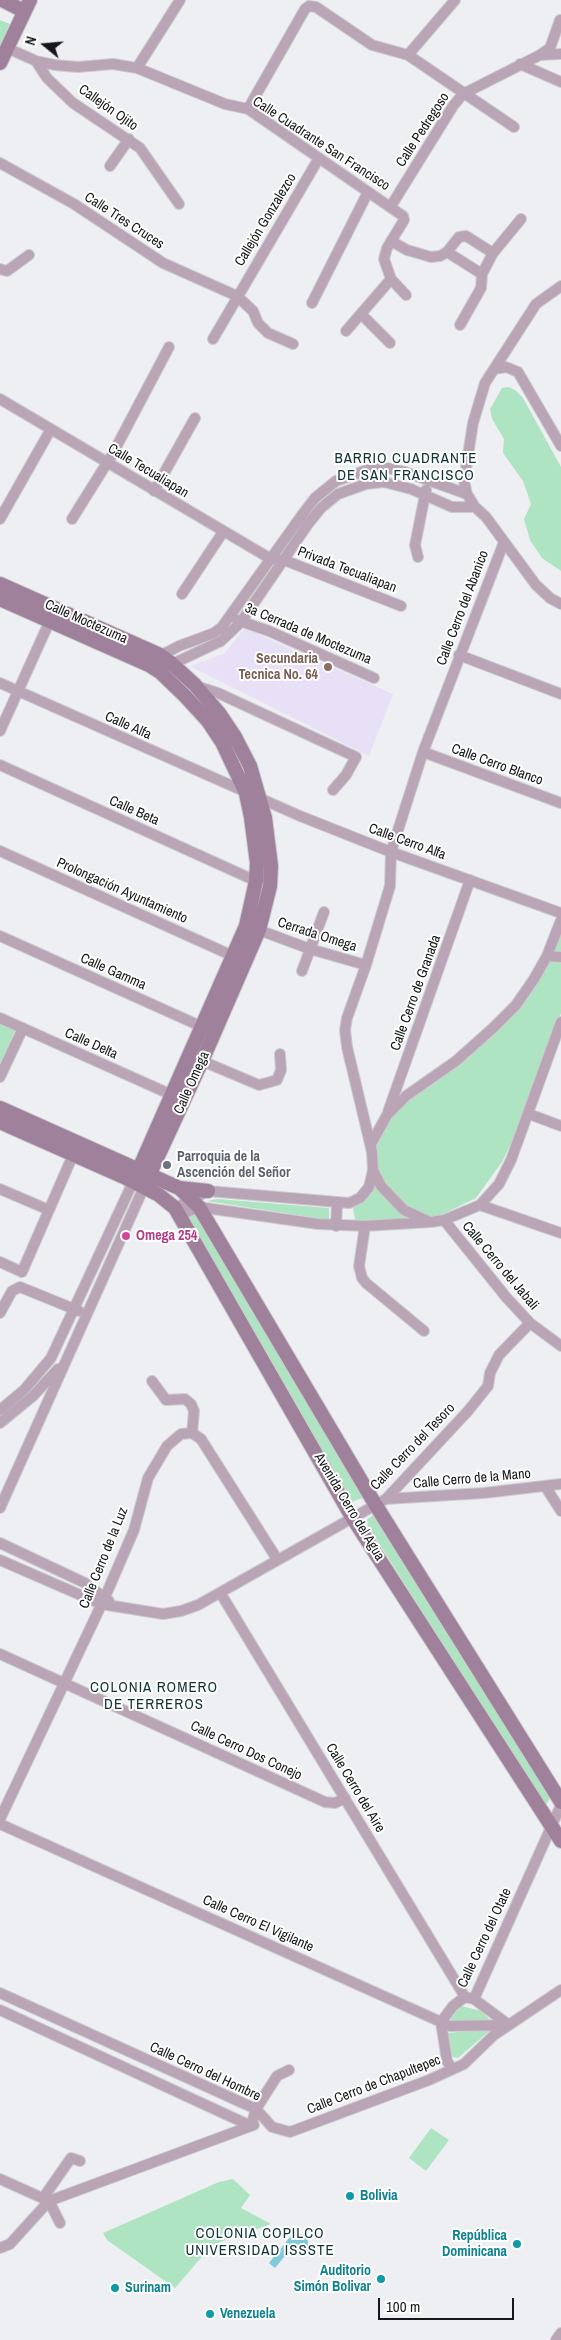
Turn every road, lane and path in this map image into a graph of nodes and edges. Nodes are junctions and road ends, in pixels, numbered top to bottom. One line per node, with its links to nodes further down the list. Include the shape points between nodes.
1 (2, 0): 4 (street)
2 (180, 0): 13 (street)
3 (455, 0): 8 (street)
4 (27, 5): 6 (street)
5 (560, 20): 9 (street, via 550,48)
6 (7, 48): 10 (street, Calle Cuadrante San Francisco); 11 (street)
7 (561, 54): 9 (street)
8 (408, 55): 15 (street); 16 (street, via 372,45 310,6 304,9)
9 (540, 55): 12 (street)
10 (36, 61): 13 (street, Calle Cuadrante San Francisco, via 78,67 113,64); 18 (street, Callejón Ojito, via 47,78 73,102)
11 (0, 63)
12 (520, 64): 14 (street); 15 (street)
13 (137, 68): 16 (street, Calle Cuadrante San Francisco, via 225,104)
14 (561, 82)
15 (463, 94): 17 (street); 24 (street, Calle Pedregoso)
16 (248, 109): 19 (street, Calle Cuadrante San Francisco)
17 (514, 127)
18 (129, 140): 21 (street); 23 (street, Callejón Ojito, via 140,148)
19 (319, 158): 22 (street, Calle Cuadrante San Francisco); 35 (street, Callejón Gonzalezco)
20 (0, 163): 35 (street, Calle Tres Cruces, via 74,204 163,263)
21 (110, 166)
22 (368, 192): 24 (street, Calle Cuadrante San Francisco); 36 (street)
23 (180, 204)
24 (391, 206): 26 (street, via 404,218)
25 (521, 219): 28 (street)
26 (391, 241): 27 (street, via 431,257); 32 (street, via 384,259)
27 (447, 252): 28 (street, via 459,237 466,236); 31 (street)
28 (493, 253): 31 (street)
29 (29, 255): 30 (street, via 7,271)
30 (0, 270)
31 (482, 274): 38 (street, via 481,288)
32 (391, 279): 34 (street); 37 (street)
33 (561, 286): 44 (street, Calle Cerro del Abanico, via 536,304)
34 (406, 295)
35 (237, 296): 40 (street, Callejón Gonzalezco); 42 (street, via 253,311 258,323 268,333)
36 (312, 303)
37 (362, 315): 39 (street); 41 (street)
38 (460, 325)
39 (346, 331)
40 (212, 339)
41 (390, 343)
42 (293, 344)
43 (169, 347): 49 (street)
44 (494, 368): 48 (street, via 506,367 518,372); 55 (street, Calle Cerro del Abanico, via 478,401 464,469)
45 (0, 400): 47 (street, Calle Tecualiapan)
46 (195, 418): 53 (street)
47 (51, 429): 49 (street, Calle Tecualiapan); 57 (street)
48 (561, 446)
49 (107, 462): 53 (street, Calle Tecualiapan); 58 (street)
50 (405, 472): 51 (street); 52 (street); 62 (street, via 387,468 367,470 336,481 315,498)
51 (429, 482): 54 (street); 55 (street)
52 (400, 485): 54 (street); 63 (street, via 384,482 366,484 338,494 317,513)
53 (154, 490): 59 (street, Calle Tecualiapan)
54 (424, 494): 56 (street, via 452,506); 61 (street, via 416,546)
55 (467, 494): 56 (street, Calle Cerro del Abanico)
56 (475, 508): 60 (street, Calle Cerro del Abanico, via 486,517)
57 (1, 514)
58 (72, 519)
59 (223, 532): 62 (street, Calle Tecualiapan); 65 (street)
60 (504, 542): 67 (street, via 536,585); 72 (street, Calle Cerro del Abanico)
61 (418, 557)
62 (271, 559): 63 (street, Calle Tecualiapan); 70 (street)
63 (284, 560): 68 (street, Privada Tecualiapan); 71 (street)
64 (0, 584): 69 (street, Calle Moctezuma)
65 (182, 594)
66 (0, 599): 69 (street, Calle Moctezuma)
67 (561, 604)
68 (400, 606)
69 (52, 615): 73 (street, Calle Moctezuma); 74 (street, Calle Moctezuma); 78 (street)
70 (232, 615): 71 (street, 3a Cerrada de Moctezuma); 73 (street, via 214,633)
71 (241, 622): 73 (street, via 221,641 200,653); 75 (street, 3a Cerrada de Moctezuma, via 269,631)
72 (459, 655): 79 (street); 81 (street, Calle Cerro del Abanico)
73 (165, 659): 74 (street); 77 (street, Calle Omega)
74 (154, 668): 84 (street, Calle Omega, via 208,721)
75 (374, 678)
76 (0, 683): 78 (street, Calle Alfa)
77 (195, 686): 83 (street, via 218,693 356,758); 85 (street, Calle Omega, via 219,713 235,738 250,766)
78 (18, 691): 80 (street); 84 (street, Calle Alfa)
79 (561, 694)
80 (0, 732)
81 (423, 752): 86 (street, Calle Cerro Blanco); 88 (street, Calle Cerro del Abanico)
82 (0, 765): 90 (street, Calle Beta)
83 (333, 790)
84 (246, 793): 85 (street, Calle Cerro Alfa); 90 (street, Calle Omega, via 255,838)
85 (260, 800): 88 (street, Calle Cerro Alfa); 94 (street, Calle Omega, via 269,836 271,866 267,903)
86 (561, 804)
87 (0, 851): 98 (street, Prolongación Ayuntamiento)
88 (391, 852): 89 (street, Calle Cerro Alfa); 101 (street, Calle Cerro del Abanico, via 390,886)
89 (470, 880): 92 (street, Calle Cerro Alfa); 113 (street, Calle Cerro de Granada)
90 (256, 882): 98 (street, Calle Omega, via 246,926)
91 (324, 912): 97 (street)
92 (561, 913)
93 (561, 920): 96 (street)
94 (259, 930): 97 (street, Cerrada Omega); 106 (street, Calle Omega)
95 (0, 936): 106 (street, Calle Gamma)
96 (554, 942): 99 (street); 100 (street)
97 (310, 949): 101 (street, Cerrada Omega); 102 (street)
98 (233, 956): 106 (street, Calle Omega)
99 (548, 956): 100 (street); 113 (street, via 516,1005 493,1028 406,1096)
100 (561, 956)
101 (366, 965): 116 (street, Calle Cerro del Abanico, via 345,1030)
102 (302, 971)
103 (0, 1018): 105 (street, Calle Delta)
104 (561, 1022): 112 (street)
105 (22, 1028): 109 (street); 110 (street, Calle Delta)
106 (208, 1030): 108 (street, Calle Omega); 110 (street, Calle Omega)
107 (280, 1054): 108 (street, via 281,1070 277,1080 259,1085)
108 (202, 1061): 119 (street, Calle Omega)
109 (0, 1077)
110 (172, 1095): 119 (street, Calle Omega)
111 (0, 1108): 119 (street)
112 (529, 1114): 115 (street); 125 (street, via 499,1184)
113 (387, 1115): 116 (street)
114 (0, 1122): 117 (street)
115 (561, 1126)
116 (371, 1144): 118 (street, Calle Cerro del Abanico)
117 (73, 1155): 119 (street); 126 (street)
118 (373, 1170): 124 (street, via 369,1187 360,1198); 129 (street, via 381,1186 404,1210)
119 (141, 1179): 120 (street, Avenida Cerro del Agua); 127 (street, Avenida Cerro del Agua); 134 (street, Calle Omega); 136 (street, Calle Omega)
120 (179, 1188): 122 (street); 123 (street, Avenida Cerro del Agua)
121 (0, 1189): 126 (street)
122 (208, 1192): 123 (street); 124 (street)
123 (196, 1204): 127 (street); 130 (street); 147 (street, Avenida Cerro del Agua)
124 (337, 1204): 130 (street)
125 (480, 1204): 128 (street); 132 (street)
126 (49, 1210): 133 (street, via 22,1272)
127 (177, 1211): 150 (street, Avenida Cerro del Agua)
128 (444, 1220): 129 (street); 137 (street, Calle Cerro del Jabali)
129 (431, 1222): 131 (street)
130 (336, 1226): 131 (street)
131 (365, 1226): 138 (street, via 359,1266 362,1278)
132 (561, 1233)
133 (0, 1262)
134 (75, 1310): 135 (street, via 25,1288 15,1288); 136 (street); 142 (street, Calle Omega, via 51,1358 24,1390)
135 (0, 1313)
136 (86, 1315): 140 (street, Calle Omega)
137 (530, 1322): 139 (street, Calle Cerro del Jabali); 147 (street, Calle Cerro del Tesoro, via 500,1354 490,1373 488,1386 468,1411)
138 (424, 1331)
139 (561, 1346)
140 (65, 1362): 143 (street, via 33,1396); 148 (street, Calle Omega)
141 (152, 1381): 144 (street, via 166,1400 185,1399 191,1404 194,1411)
142 (0, 1410)
143 (0, 1423)
144 (192, 1433): 152 (street, via 201,1439); 155 (street, Calle Cerro de la Luz, via 181,1434 167,1446 148,1478 134,1530)
145 (561, 1484): 146 (street, Calle Cerro de la Mano)
146 (544, 1486): 147 (street, Calle Cerro de la Mano); 149 (street)
147 (380, 1502): 150 (street, Calle Cerro del Tesoro); 159 (street, Avenida Cerro del Agua)
148 (0, 1508)
149 (561, 1511)
150 (352, 1517): 152 (street, Calle Cerro del Tesoro); 162 (street, Avenida Cerro del Agua)
151 (0, 1543): 155 (street, via 85,1583)
152 (277, 1559): 154 (street, Calle Cerro del Tesoro)
153 (0, 1560): 155 (street, via 81,1597)
154 (221, 1594): 155 (street, Calle Cerro del Tesoro, via 180,1612 163,1614 117,1607); 158 (street, Calle Cerro del Aire)
155 (103, 1601): 157 (street, Calle Cerro de la Luz)
156 (0, 1654): 157 (street, Calle Cerro Dos Conejo)
157 (64, 1682): 158 (street, Calle Cerro Dos Conejo, via 325,1802 336,1803); 160 (street, Calle Cerro de la Luz)
158 (345, 1798): 166 (street, Calle Cerro del Aire)
159 (561, 1804): 162 (street, Calle Cerro del Otate)
160 (0, 1819)
161 (0, 1824): 168 (street, Calle Cerro El Vigilante)
162 (552, 1825): 163 (street, Avenida Cerro del Agua); 166 (street, Calle Cerro del Otate)
163 (561, 1841)
164 (561, 1990): 169 (street, Calle Cerro de Chapultepec)
165 (0, 1993): 172 (street, Calle Cerro del Hombre)
166 (469, 1998): 168 (street, Calle Cerro del Otate, via 453,2006); 169 (street)
167 (0, 2010): 174 (street)
168 (441, 2022): 169 (street, Calle Cerro El Vigilante, via 450,2026); 170 (street, via 447,2061)
169 (509, 2024): 170 (street, Calle Cerro de Chapultepec, via 464,2064)
170 (452, 2069): 173 (street, Calle Cerro de Chapultepec, via 290,2132 275,2129)
171 (289, 2070): 172 (street, via 277,2076)
172 (256, 2110): 173 (street, Calle Cerro del Hombre); 174 (street)
173 (265, 2122): 174 (street, Calle Cerro del Hombre)
174 (250, 2126): 177 (street)
175 (80, 2161): 177 (street, via 71,2158)
176 (0, 2179): 177 (street)
177 (46, 2200): 178 (street); 179 (street, via 10,2244)
178 (60, 2223)
179 (0, 2248)
180 (561, 2333): 181 (street)
181 (556, 2340)

